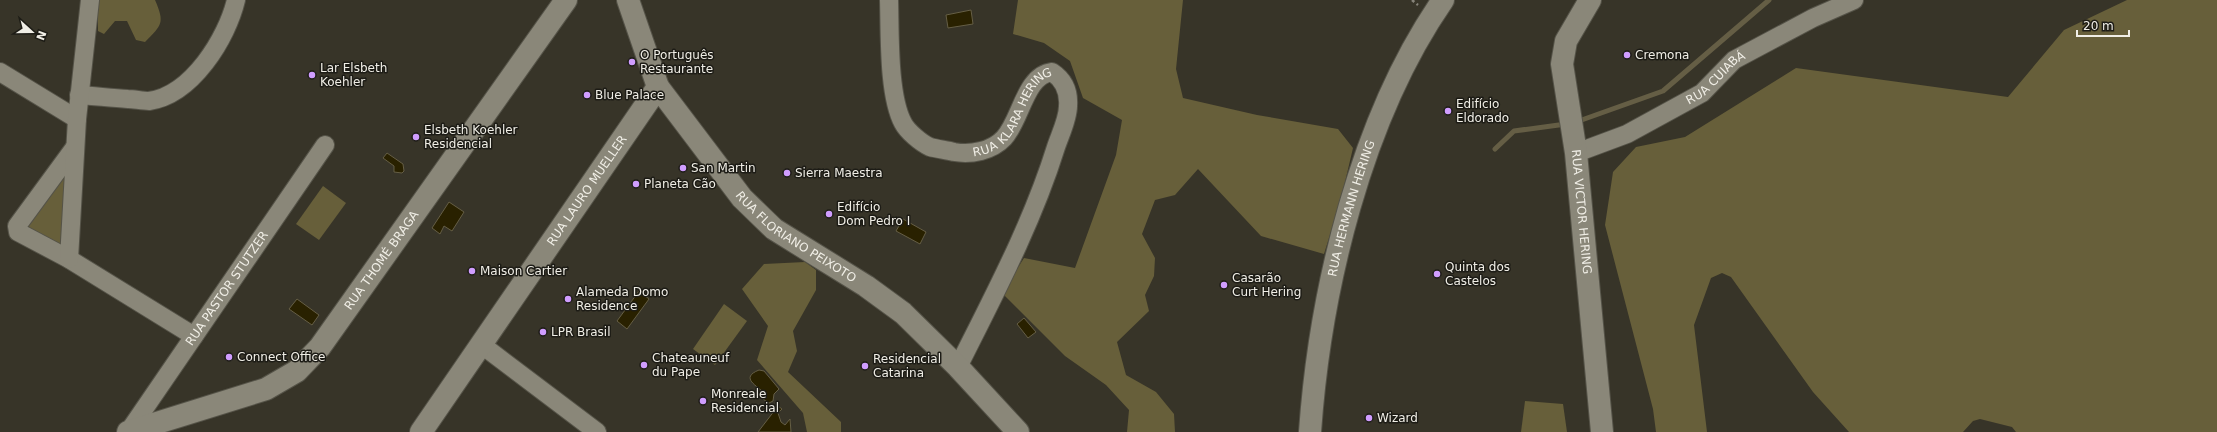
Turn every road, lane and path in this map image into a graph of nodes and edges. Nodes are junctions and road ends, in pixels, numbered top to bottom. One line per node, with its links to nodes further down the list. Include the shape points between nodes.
1 (90, 0): 11 (street)
2 (236, 0): 11 (street, via 232,16 219,42 199,70 177,91 149,101)
3 (628, 0): 10 (street, RUA FLORIANO PEIXOTO)
4 (889, 0): 19 (street, RUA KLARA HERING, via 895,100 903,124 929,146 965,154 988,149 1004,138 1013,126 1036,79 1044,73 1052,72 1060,78 1066,89 1068,107 1046,181 1020,241)
5 (1443, 0): 24 (street, RUA HERMANN HERING, via 1405,64 1369,148 1344,228 1323,323)
6 (1590, 0): 15 (street, RUA VICTOR HERING, via 1566,41 1562,64)
7 (1854, 0): 15 (street, RUA CUIABÁ, via 1812,18 1734,60 1702,93 1634,130)
8 (563, 1): 20 (street, RUA THOMÉ BRAGA, via 320,347 297,371 266,389)
9 (0, 72): 12 (street)
10 (658, 87): 18 (street, RUA LAURO MUELLER); 19 (street, RUA FLORIANO PEIXOTO, via 742,198 774,229 815,253 903,313)
11 (79, 95): 12 (street)
12 (77, 119): 14 (street)
13 (325, 145): 17 (street, RUA PASTOR STUTZER)
14 (75, 147): 16 (street); 16 (street, via 17,229 18,232)
15 (1576, 153): 25 (street, RUA VICTOR HERING)
16 (69, 260): 17 (street)
17 (194, 336): 20 (street, RUA PASTOR STUTZER)
18 (482, 345): 21 (street, RUA LAURO MUELLER); 22 (street)
19 (958, 367): 23 (street, RUA FLORIANO PEIXOTO)
20 (129, 431)
21 (421, 432)
22 (598, 432)
23 (1018, 432)
24 (1310, 432)
25 (1602, 432)

